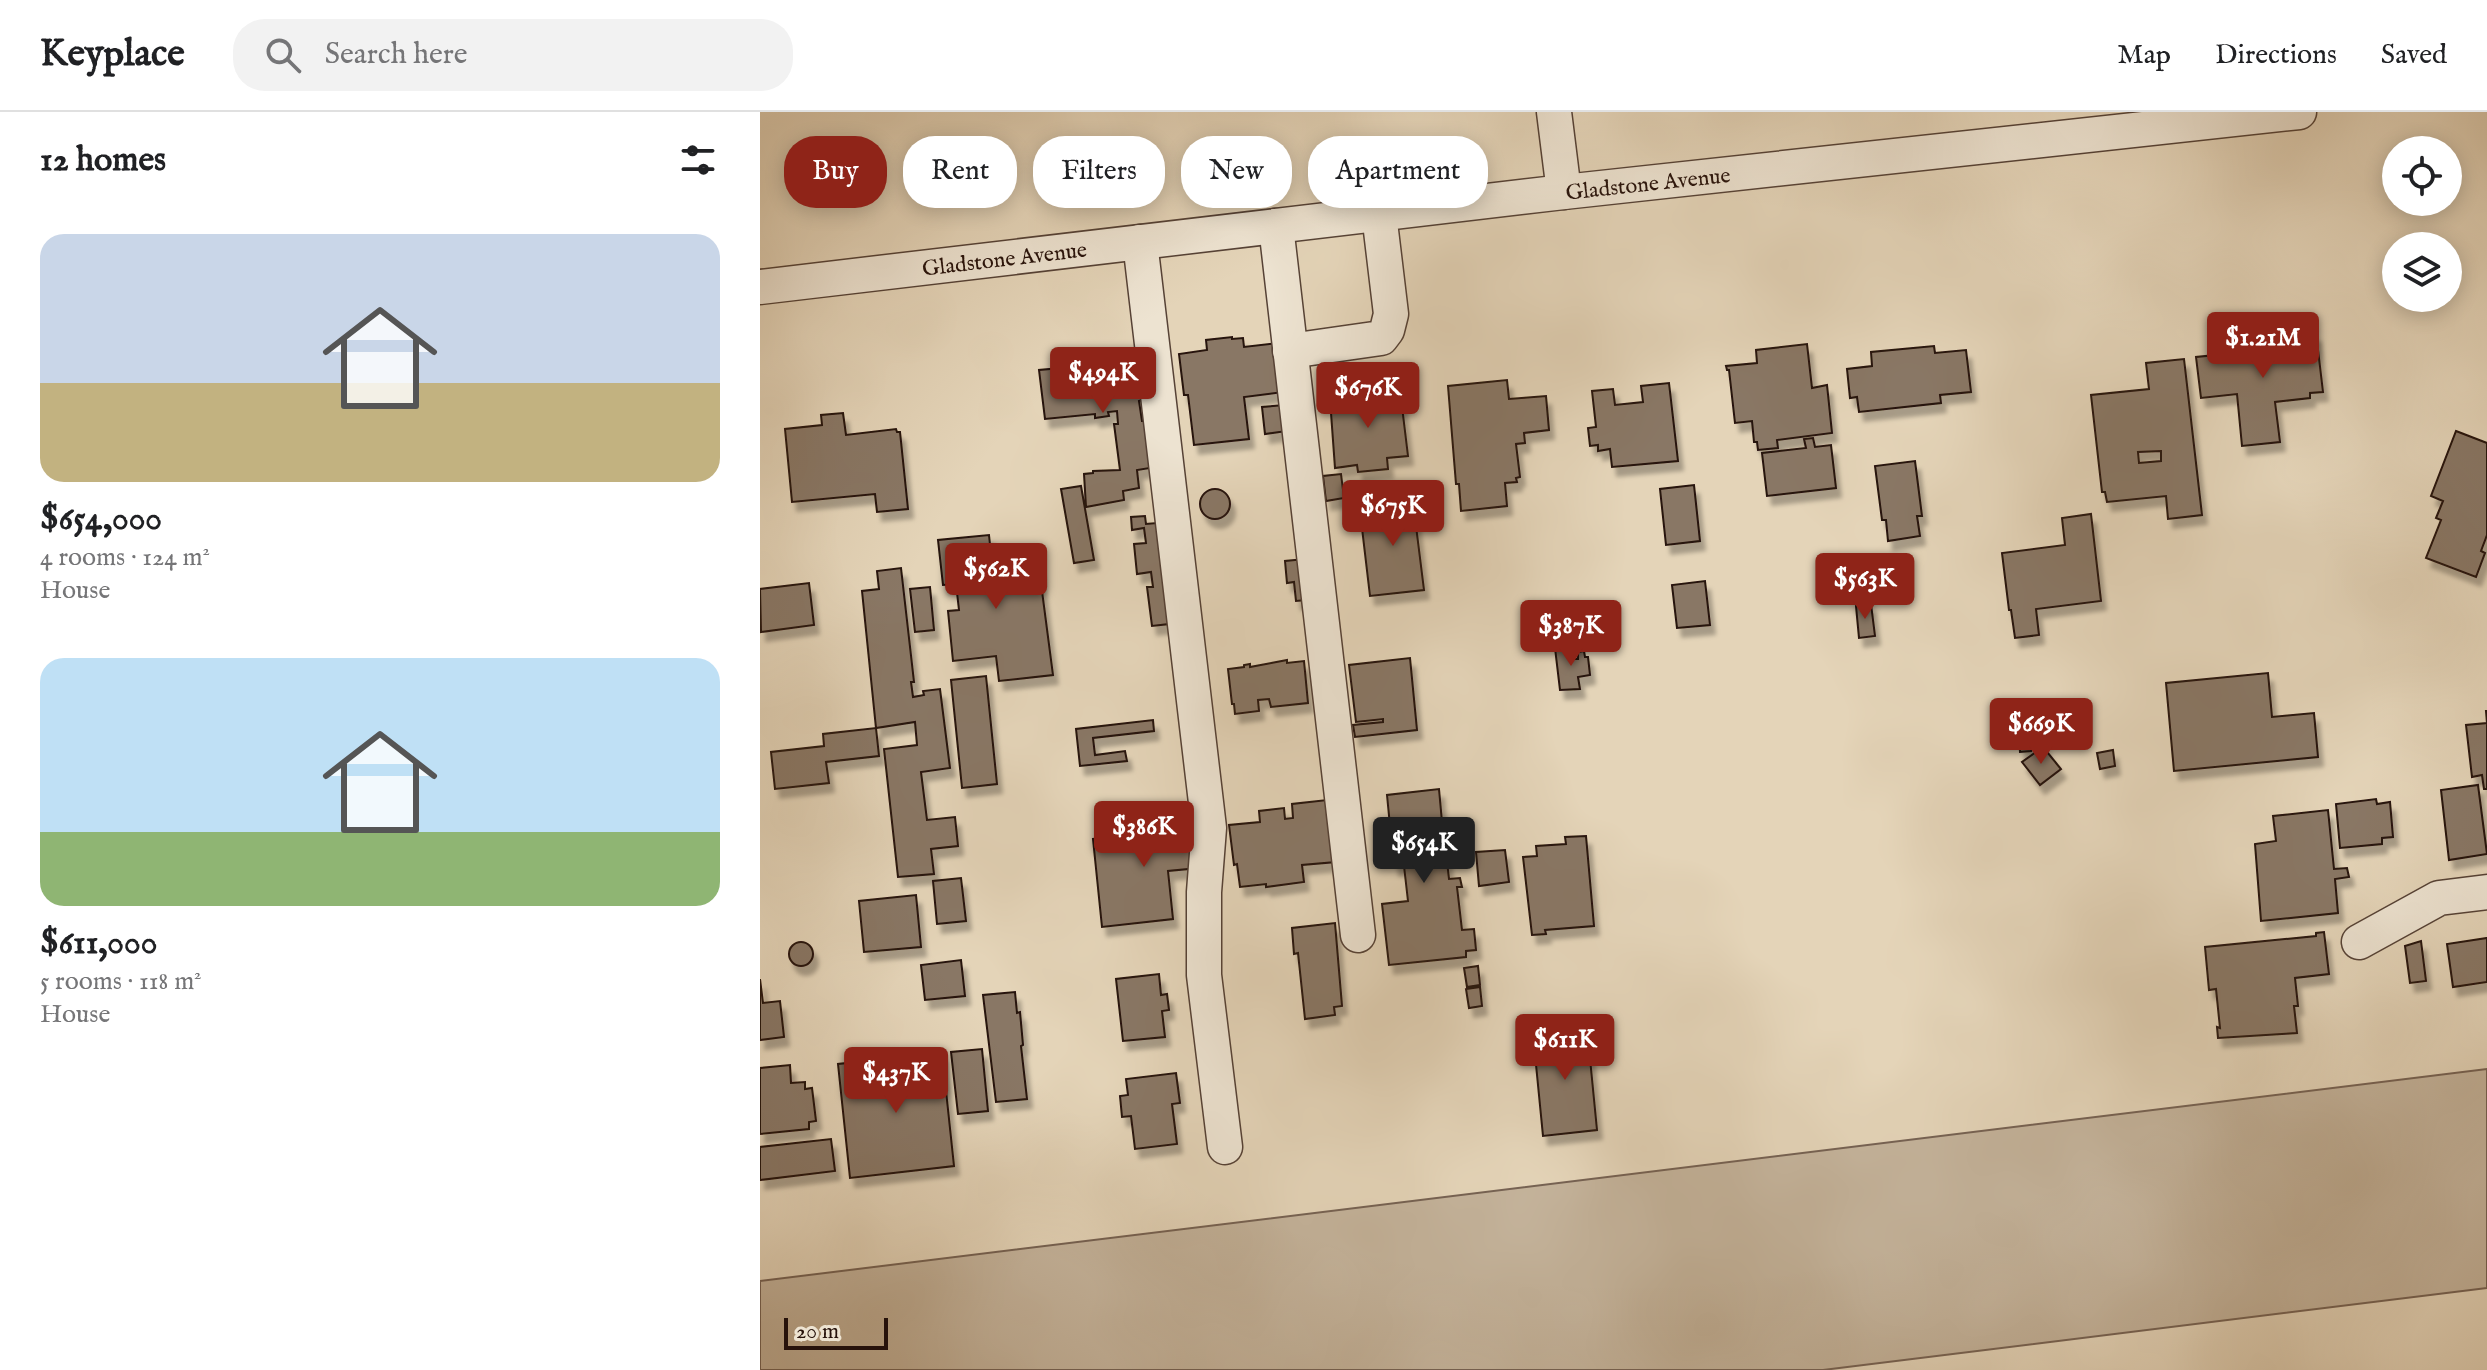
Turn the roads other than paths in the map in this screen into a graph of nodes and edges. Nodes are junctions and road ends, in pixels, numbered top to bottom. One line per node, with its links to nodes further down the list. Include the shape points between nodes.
1 (1554, 112): 3 (street)
2 (2299, 112): 3 (street, Gladstone Avenue)
3 (1564, 192): 4 (street, Gladstone Avenue)
4 (1379, 214): 5 (street, Gladstone Avenue); 8 (street, via 1391,314 1387,330 1381,338)
5 (1276, 226): 6 (street, Gladstone Avenue); 8 (street)
6 (1140, 242): 7 (street, Gladstone Avenue); 12 (street, via 1209,828 1204,975)
7 (760, 287)
8 (1290, 351): 10 (street)
9 (2487, 892): 11 (street, via 2439,898)
10 (1358, 935)
11 (2359, 942)
12 (1225, 1147)

